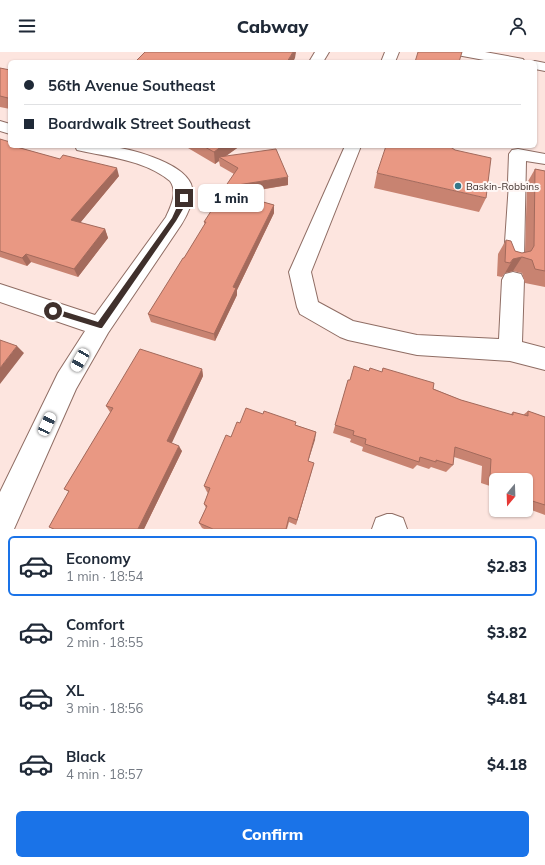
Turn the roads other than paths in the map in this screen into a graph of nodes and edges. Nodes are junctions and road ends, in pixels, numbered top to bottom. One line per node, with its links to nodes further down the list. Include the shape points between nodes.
1 (462, 52): 2 (street)
2 (507, 60)
3 (92, 148): 9 (street, via 169,169 182,183 184,198 174,220)
4 (352, 148): 10 (street, via 300,272 308,307 348,330 409,343)
5 (545, 159): 6 (street, via 518,154)
6 (514, 257)
7 (513, 280): 10 (street)
8 (0, 293): 9 (street)
9 (100, 326): 12 (street, via 67,381)
10 (510, 350): 11 (street)
11 (545, 359)
12 (0, 525)
13 (387, 529): 14 (street)
14 (392, 529)

